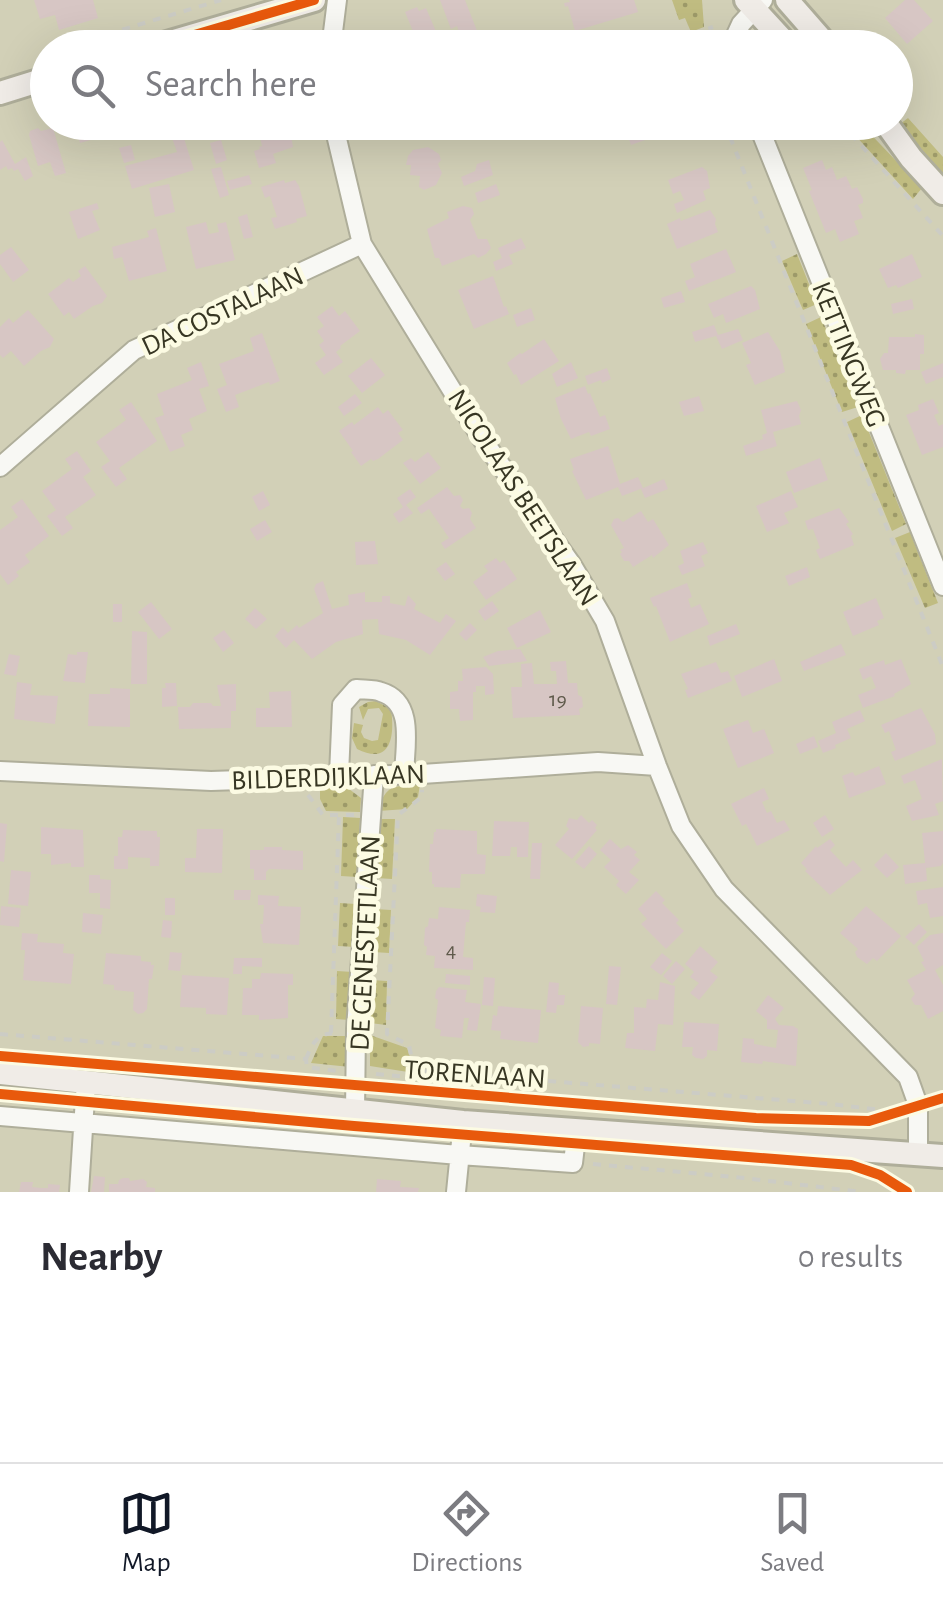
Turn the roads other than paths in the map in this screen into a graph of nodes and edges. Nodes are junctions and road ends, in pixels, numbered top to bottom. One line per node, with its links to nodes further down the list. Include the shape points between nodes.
1 (314, 0): 5 (main road)
2 (337, 0): 6 (street)
3 (787, 0): 9 (main road)
4 (754, 3): 7 (street); 8 (main road)
5 (212, 30)
6 (333, 30)
7 (736, 30)
8 (776, 30)
9 (813, 30)
10 (30, 84): 11 (main road)
11 (0, 93)
12 (337, 140): 18 (street, NICOLAAS BEETSLAAN)
13 (764, 140): 20 (street, KETTINGWEG)
14 (892, 140): 16 (main road)
15 (899, 140): 16 (main road)
16 (912, 158): 17 (main road)
17 (943, 193)
18 (362, 244): 19 (street, DA COSTALAAN, via 134,350); 21 (street, NICOLAAS BEETSLAAN, via 605,621)
19 (0, 468)
20 (943, 586)
21 (656, 766): 23 (street, BILDERDIJKLAAN, via 598,762); 33 (street, NICOLAAS BEETSLAAN, via 682,826 724,889 908,1078 918,1105)
22 (0, 771): 24 (street, BILDERDIJKLAAN, via 211,780)
23 (413, 774): 24 (street, via 398,700 356,689 342,705); 25 (street, BILDERDIJKLAAN)
24 (339, 775): 25 (street, BILDERDIJKLAAN)
25 (374, 775): 28 (street, DE GENESTETLAAN)
26 (0, 1073): 27 (main road, TORENLAAN)
27 (86, 1082): 28 (main road, TORENLAAN); 31 (street)
28 (355, 1112): 30 (main road, TORENLAAN)
29 (0, 1116): 31 (street)
30 (463, 1122): 32 (main road, TORENLAAN); 34 (street)
31 (84, 1123): 34 (street); 36 (street)
32 (577, 1129): 33 (main road, TORENLAAN); 34 (street, via 574,1162)
33 (918, 1154): 35 (main road, TORENLAAN)
34 (460, 1155): 37 (street)
35 (943, 1156)
36 (78, 1192)
37 (456, 1192)

